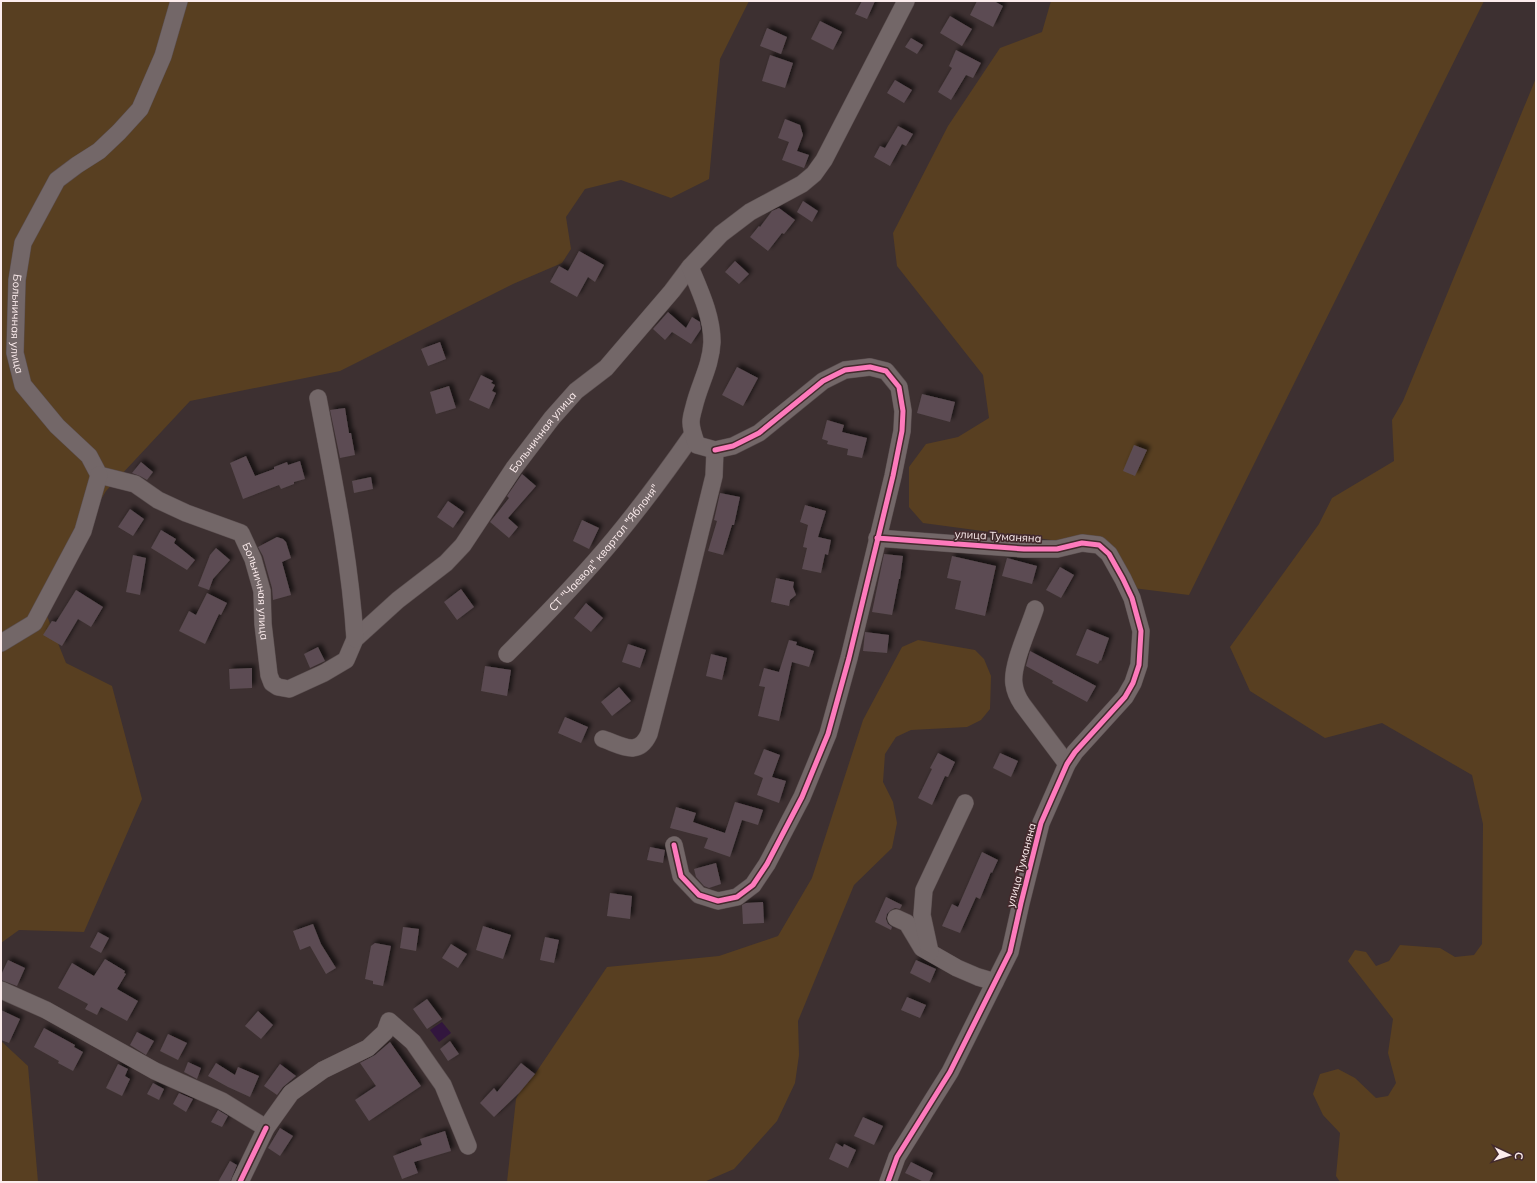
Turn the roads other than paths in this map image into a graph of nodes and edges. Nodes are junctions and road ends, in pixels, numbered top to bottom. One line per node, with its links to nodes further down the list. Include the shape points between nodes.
1 (179, 1): 7 (street, Больничная улица, via 163,56 140,109 99,151 57,180 23,243 17,280 15,353 23,385 58,426 89,456)
2 (906, 1): 3 (street, Больничная улица, via 824,160 814,174 802,184 750,212 721,234)
3 (690, 267): 5 (street, via 711,324 712,343 709,366 691,420); 10 (street, Больничная улица, via 606,368 576,392 552,418 514,468 463,545 446,564 398,600)
4 (318, 398): 10 (street, via 341,519)
5 (692, 434): 6 (street, via 697,445); 12 (street, СТ "Чаевод" квартал "Яблоня", via 614,539 552,609)
6 (715, 450): 8 (street, via 732,446 758,433 823,381 845,370 870,367 886,371 899,388 903,418 893,476); 13 (street, via 714,476 649,734 645,743 638,748 629,748)
7 (99, 475): 10 (street, Больничная улица, via 135,484 158,500 186,513 242,533 262,591 269,675 272,683 278,687 288,689 346,660); 11 (street, via 83,531 34,623)
8 (877, 538): 14 (street, улица Туманяна, via 1024,549 1057,549 1082,543 1099,544 1109,554 1132,598 1141,631 1139,665 1125,697); 16 (street, via 828,734 802,797 767,864 753,885 737,897 718,901 699,895 681,876)
9 (1035, 609): 14 (street, via 1014,671 1016,694)
10 (356, 639)
11 (1, 642)
12 (507, 654)
13 (603, 739)
14 (1067, 764): 19 (street, улица Туманяна, via 1041,823 1010,952)
15 (966, 802): 18 (street, via 924,890 922,915)
16 (674, 846)
17 (896, 918): 18 (street, via 907,923 922,948)
18 (930, 952): 19 (street, via 957,968)
19 (995, 982): 24 (street, улица Туманяна, via 950,1072 897,1157)
20 (1, 990): 21 (street, via 46,1010 155,1071 222,1101)
21 (266, 1128): 22 (street, via 291,1094 323,1070 368,1048 385,1032 389,1021 413,1042 443,1085); 23 (street)
22 (468, 1146)
23 (240, 1182)
24 (888, 1182)

